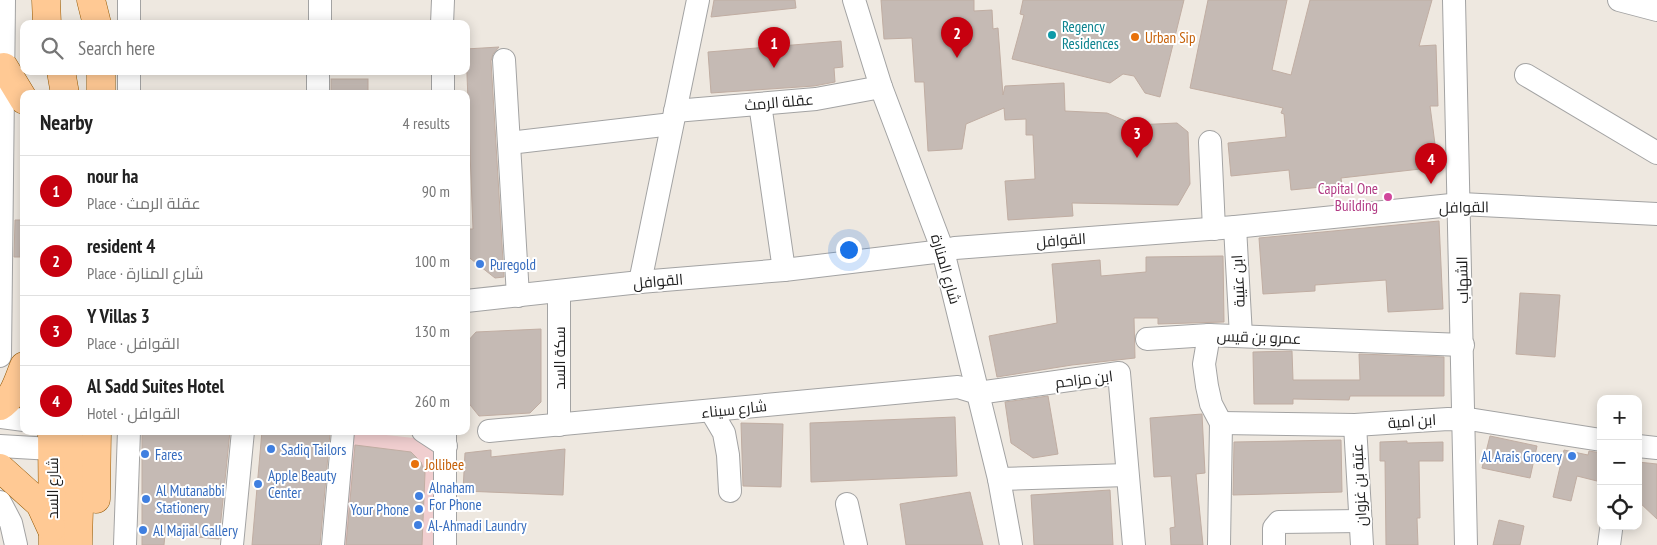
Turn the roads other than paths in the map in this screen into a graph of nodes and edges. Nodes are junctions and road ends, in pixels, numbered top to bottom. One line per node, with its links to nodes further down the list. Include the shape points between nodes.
1 (4, 0): 18 (street)
2 (91, 0): 12 (main road)
3 (101, 0): 13 (main road)
4 (129, 0): 14 (street)
5 (320, 0): 15 (street)
6 (443, 0): 16 (street)
7 (698, 0): 35 (street)
8 (854, 0): 26 (street, شارع المنارة)
9 (1619, 0): 11 (street)
10 (1457, 5): 39 (street, الشهاب)
11 (1657, 10)
12 (96, 20)
13 (101, 20)
14 (129, 20)
15 (320, 20)
16 (442, 20)
17 (504, 60): 37 (street)
18 (4, 68): 33 (main road); 52 (street)
19 (47, 75): 27 (main road)
20 (62, 75): 28 (main road)
21 (101, 75): 29 (main road)
22 (129, 75): 30 (street)
23 (318, 75): 31 (street)
24 (442, 75): 32 (street)
25 (1526, 75): 38 (street)
26 (882, 87): 34 (street, عقلة الرمث, via 816,99); 42 (street, شارع المنارة)
27 (48, 90)
28 (64, 90)
29 (101, 90)
30 (129, 90)
31 (318, 90)
32 (443, 90)
33 (20, 94)
34 (760, 104): 35 (street, عقلة الرمث); 43 (street)
35 (674, 118): 37 (street, عقلة الرمث); 44 (street)
36 (1210, 142): 41 (street, ابن عتيبة)
37 (509, 143): 46 (street)
38 (1657, 153)
39 (1461, 204): 40 (street, القوافل); 41 (street, القوافل); 51 (street, الشهاب)
40 (1657, 214)
41 (1225, 228): 42 (street, القوافل); 49 (street, ابن عتيبة)
42 (943, 251): 43 (street, القوافل); 54 (street, شارع المنارة)
43 (784, 270): 44 (street, القوافل)
44 (640, 282): 45 (street, القوافل)
45 (558, 291): 46 (street, القوافل); 61 (street, سكة السد)
46 (518, 296): 47 (street, القوافل)
47 (470, 301)
48 (1209, 335): 49 (street, عمرو بن قيس); 50 (street); 60 (street, عمرو بن قيس, via 1204,364 1211,404)
49 (1241, 336): 51 (street, عمرو بن قيس)
50 (1146, 339)
51 (1463, 345): 59 (street, الشهاب)
52 (0, 356)
53 (20, 375): 55 (main road, via 13,392)
54 (978, 394): 56 (street, شارع سيناء, via 958,387); 75 (street, ابن مزاحم, via 1119,373); 76 (street, شارع المنارة)
55 (0, 406)
56 (711, 411): 61 (street, شارع سيناء); 77 (street, via 724,433)
57 (0, 417): 58 (street)
58 (20, 420)
59 (1463, 420): 62 (street, ابن امية); 70 (street, ابن امية); 95 (street, الشهاب)
60 (1222, 423): 62 (street, ابن امية); 92 (street, عمرو بن قيس)
61 (559, 425): 63 (street, شارع سيناء)
62 (1355, 425): 80 (street, عتبة بن غزوان)
63 (489, 431)
64 (96, 435): 84 (main road)
65 (128, 435): 85 (street)
66 (243, 435): 86 (street)
67 (344, 435): 87 (street)
68 (63, 437): 71 (street); 81 (main road, شارع السد); 83 (main road, via 78,470)
69 (446, 439): 88 (street)
70 (1597, 439)
71 (0, 446)
72 (1642, 446): 73 (street)
73 (1657, 448)
74 (0, 468): 81 (main road, via 40,504)
75 (1127, 475): 76 (street); 91 (street, ابن مزاحم)
76 (999, 479): 90 (street, شارع المنارة)
77 (730, 491)
78 (0, 502): 82 (street, via 11,523)
79 (847, 504): 89 (street)
80 (1361, 521): 93 (street, via 1279,522 1274,528); 94 (street, عتبة بن غزوان)
81 (52, 538)
82 (16, 545)
83 (78, 545)
84 (96, 545)
85 (125, 545)
86 (232, 545)
87 (333, 545)
88 (446, 545)
89 (856, 545)
90 (1010, 545)
91 (1134, 545)
92 (1219, 545)
93 (1274, 545)
94 (1362, 545)
95 (1466, 545)

